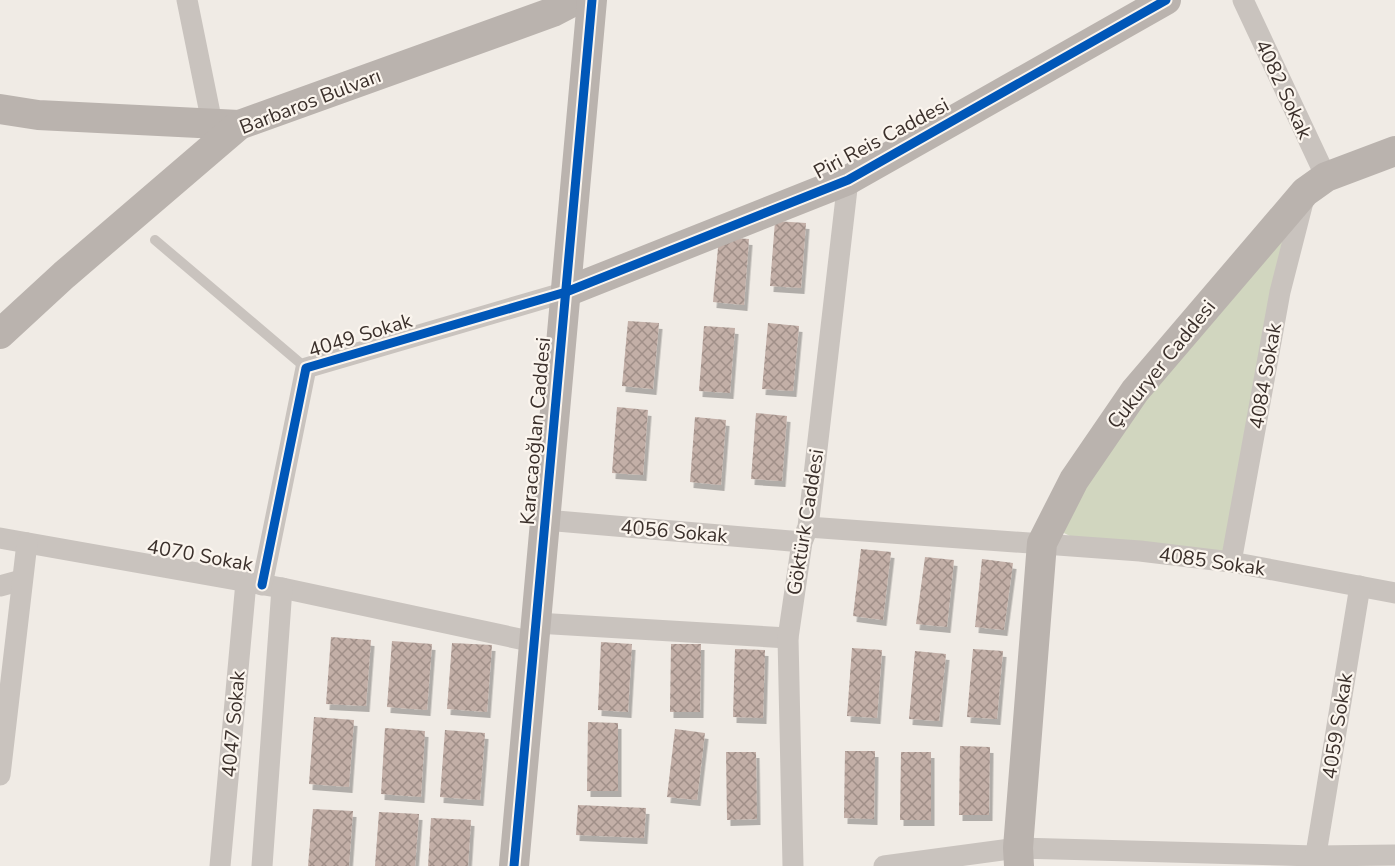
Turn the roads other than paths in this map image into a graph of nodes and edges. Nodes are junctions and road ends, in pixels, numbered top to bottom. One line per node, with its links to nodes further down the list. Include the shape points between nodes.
1 (187, 0): 7 (street)
2 (576, 0): 7 (street, Barbaros Bulvarı, via 553,12)
3 (592, 0): 12 (street, Karacaoğlan Caddesi)
4 (1166, 0): 9 (street, Piri Reis Caddesi)
5 (1243, 0): 10 (street, 4082 Sokak)
6 (0, 109): 7 (street, via 38,115)
7 (226, 124): 13 (street, Barbaros Bulvarı)
8 (1395, 151): 10 (street, Çukuryer Caddesi)
9 (848, 180): 12 (street, Piri Reis Caddesi); 16 (street, Göktürk Caddesi)
10 (1316, 184): 18 (street, Çukuryer Caddesi, via 1135,391); 20 (street, 4084 Sokak, via 1280,292)
11 (155, 240): 14 (lane)
12 (566, 292): 14 (street, 4049 Sokak); 15 (street, Karacaoğlan Caddesi)
13 (0, 334)
14 (306, 368): 22 (street, 4049 Sokak)
15 (545, 520): 16 (street, 4056 Sokak); 26 (street, Karacaoğlan Caddesi)
16 (805, 534): 18 (street, 4056 Sokak); 27 (street, Göktürk Caddesi)
17 (0, 538): 19 (street, 4070 Sokak)
18 (1034, 542): 20 (street, 4085 Sokak); 29 (street, Çukuryer Caddesi)
19 (27, 543): 21 (street); 22 (street, 4070 Sokak)
20 (1231, 562): 24 (street, 4085 Sokak)
21 (22, 580): 23 (street); 28 (street)
22 (263, 585): 26 (street, 4070 Sokak); 32 (street, 4047 Sokak); 33 (street)
23 (0, 586)
24 (1360, 586): 25 (street, 4085 Sokak); 31 (street, 4059 Sokak)
25 (1395, 593)
26 (535, 632): 27 (street, 4070 Sokak); 34 (street, Karacaoğlan Caddesi)
27 (788, 638): 35 (street, Göktürk Caddesi)
28 (0, 775)
29 (1027, 854): 31 (street); 36 (street)
30 (1395, 855): 31 (street)
31 (1315, 861)
32 (220, 866)
33 (262, 866)
34 (514, 866)
35 (792, 866)
36 (884, 866)

